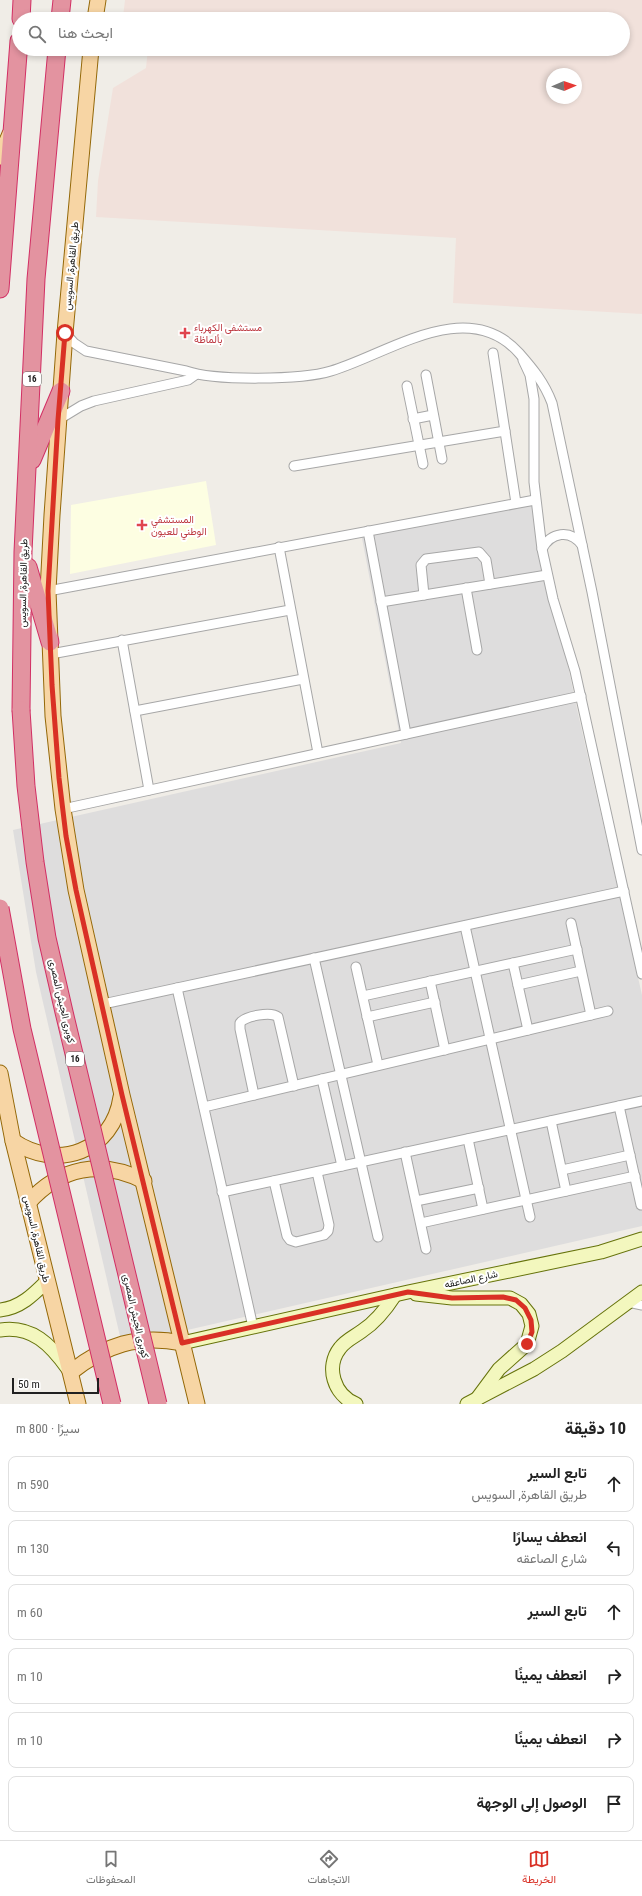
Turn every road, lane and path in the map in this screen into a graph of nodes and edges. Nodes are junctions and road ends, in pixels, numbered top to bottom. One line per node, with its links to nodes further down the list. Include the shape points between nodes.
1 (22, 0): 4 (highway)
2 (62, 0): 5 (highway)
3 (98, 0): 6 (main road)
4 (21, 12)
5 (61, 12)
6 (96, 12)
7 (18, 56): 10 (highway)
8 (56, 56): 29 (highway, طريق القاهرة, السويس / 16, via 36,279)
9 (90, 56): 13 (main road, طريق القاهرة, السويس / 16)
10 (13, 128): 11 (main road); 12 (highway)
11 (0, 157)
12 (0, 289)
13 (65, 333): 16 (street, via 86,351); 19 (main road, طريق القاهرة, السويس / 16)
14 (493, 353): 23 (street)
15 (520, 354): 16 (street, via 513,345 498,336 481,330 452,328 427,333 323,373 258,377); 30 (street, via 530,376 534,399 532,447); 33 (street, via 539,376 552,403)
16 (195, 375): 21 (street, via 188,380 98,400 81,406)
17 (426, 375): 20 (street)
18 (407, 386): 22 (street)
19 (61, 392): 21 (main road, طريق القاهرة, السويس / 16); 29 (highway, 16)
20 (433, 415): 22 (street); 24 (street)
21 (58, 420): 40 (main road, طريق القاهرة, السويس / 16)
22 (413, 420): 25 (street)
23 (505, 431): 24 (street); 31 (street)
24 (438, 442): 25 (street); 26 (street)
25 (419, 445): 27 (street); 28 (street)
26 (442, 459)
27 (423, 464)
28 (294, 466)
29 (28, 471): 36 (highway, طريق القاهرة, السويس / 16)
30 (535, 500): 31 (street); 35 (street)
31 (516, 503): 32 (street)
32 (368, 531): 34 (street); 42 (street)
33 (582, 545): 35 (street, via 573,536 560,534 549,539); 55 (street)
34 (279, 547): 40 (street); 43 (street)
35 (542, 549): 37 (street)
36 (23, 552): 45 (highway, 16); 49 (highway, طريق القاهرة, السويس / 16)
37 (547, 575): 38 (street); 48 (street)
38 (490, 584): 39 (street); 41 (street, via 486,560 479,552 426,559 421,565)
39 (466, 588): 41 (street); 46 (street)
40 (48, 591): 45 (main road, طريق القاهرة, السويس / 16)
41 (424, 595): 42 (street)
42 (381, 602): 51 (street)
43 (290, 610): 44 (street); 47 (street)
44 (122, 640): 45 (street); 50 (street)
45 (50, 648): 54 (main road, طريق القاهرة, السويس / 16)
46 (478, 650)
47 (303, 679): 50 (street); 52 (street)
48 (581, 696): 51 (street); 56 (street)
49 (21, 710): 129 (highway, كوبرى الجيش المصرى / 16, bridge, via 33,847 48,938)
50 (135, 711): 53 (street)
51 (406, 734): 52 (street)
52 (318, 753): 53 (street)
53 (149, 790): 54 (street)
54 (63, 809): 72 (main road, طريق القاهرة, السويس / 16, via 76,890)
55 (642, 850)
56 (624, 891): 59 (street); 66 (street)
57 (0, 908): 128 (highway, bridge, via 22,1029)
58 (571, 923): 60 (street)
59 (465, 926): 61 (street); 64 (street)
60 (577, 950): 62 (street); 65 (street)
61 (314, 958): 69 (street); 81 (street)
62 (513, 963): 64 (street); 68 (street)
63 (356, 967): 70 (street)
64 (476, 971): 67 (street); 77 (street)
65 (581, 971): 68 (street); 74 (street)
66 (642, 974)
67 (430, 981): 70 (street); 71 (street)
68 (518, 985): 76 (street)
69 (177, 988): 72 (street); 88 (street)
70 (363, 996): 75 (street)
71 (435, 1002): 75 (street); 78 (street)
72 (103, 1004): 84 (main road, طريق القاهرة, السويس / 16)
73 (608, 1011): 74 (street)
74 (591, 1015): 76 (street)
75 (368, 1017): 79 (street)
76 (528, 1030): 77 (street)
77 (491, 1039): 78 (street); 90 (street)
78 (445, 1050): 79 (street)
79 (378, 1066): 81 (street)
80 (0, 1073): 92 (main road, طريق القاهرة, السويس)
81 (342, 1074): 82 (street); 95 (street)
82 (322, 1079): 83 (street); 96 (street)
83 (294, 1086): 85 (street); 85 (street, via 278,1017 270,1013 244,1019 240,1023)
84 (122, 1095): 92 (main road, via 120,1107 110,1128 82,1151 70,1155 46,1155 23,1148); 100 (main road, طريق القاهرة, السويس / 16)
85 (254, 1095): 88 (street)
86 (642, 1101): 87 (street)
87 (619, 1106): 89 (street); 94 (street)
88 (204, 1107): 104 (street)
89 (551, 1121): 90 (street); 97 (street)
90 (510, 1130): 91 (street); 105 (street)
91 (468, 1139): 93 (street); 102 (street)
92 (14, 1141): 107 (main road, طريق القاهرة, السويس)
93 (405, 1152): 95 (street); 106 (street)
94 (630, 1155): 97 (street); 99 (street)
95 (361, 1162): 96 (street); 112 (street)
96 (342, 1166): 98 (street)
97 (562, 1170): 103 (street)
98 (317, 1172): 101 (street); 101 (street, via 328,1230 324,1235 296,1242 287,1236)
99 (635, 1176): 103 (street); 108 (street)
100 (144, 1181): 107 (main road, via 120,1171 94,1168 82,1170 58,1178); 124 (main road, طريق القاهرة, السويس / 16)
101 (274, 1181): 104 (street)
102 (479, 1188): 106 (street); 109 (street)
103 (566, 1191): 105 (street)
104 (222, 1192): 122 (street)
105 (525, 1200): 109 (street); 110 (street)
106 (416, 1201): 111 (street)
107 (28, 1203): 115 (main road, طريق القاهرة, السويس)
108 (641, 1205)
109 (483, 1209): 111 (street)
110 (530, 1217)
111 (421, 1223): 114 (street)
112 (378, 1237)
113 (642, 1240): 116 (street, شارع الصاعقه, via 601,1252)
114 (426, 1249)
115 (47, 1281): 121 (street, via 27,1300 12,1308); 125 (main road, طريق القاهرة, السويس)
116 (408, 1292): 118 (street, شارع الصاعقه); 126 (street, via 452,1298 503,1297 516,1300 525,1308 532,1326 527,1344 494,1374)
117 (642, 1292): 119 (street)
118 (395, 1295): 122 (street, شارع الصاعقه); 131 (street, via 371,1324 340,1347 334,1360 332,1374 337,1388 346,1399)
119 (628, 1302): 120 (street); 126 (street, via 534,1369)
120 (642, 1305)
121 (0, 1310)
122 (252, 1326): 124 (street, شارع الصاعقه)
123 (0, 1330): 125 (street, via 21,1330 37,1336 50,1345)
124 (182, 1343): 125 (main road, via 161,1340 128,1342 98,1353); 130 (main road, طريق القاهرة, السويس / 16)
125 (71, 1372): 127 (main road, طريق القاهرة, السويس)
126 (472, 1402)
127 (78, 1404)
128 (112, 1404)
129 (158, 1404)
130 (197, 1404)
131 (356, 1404)

